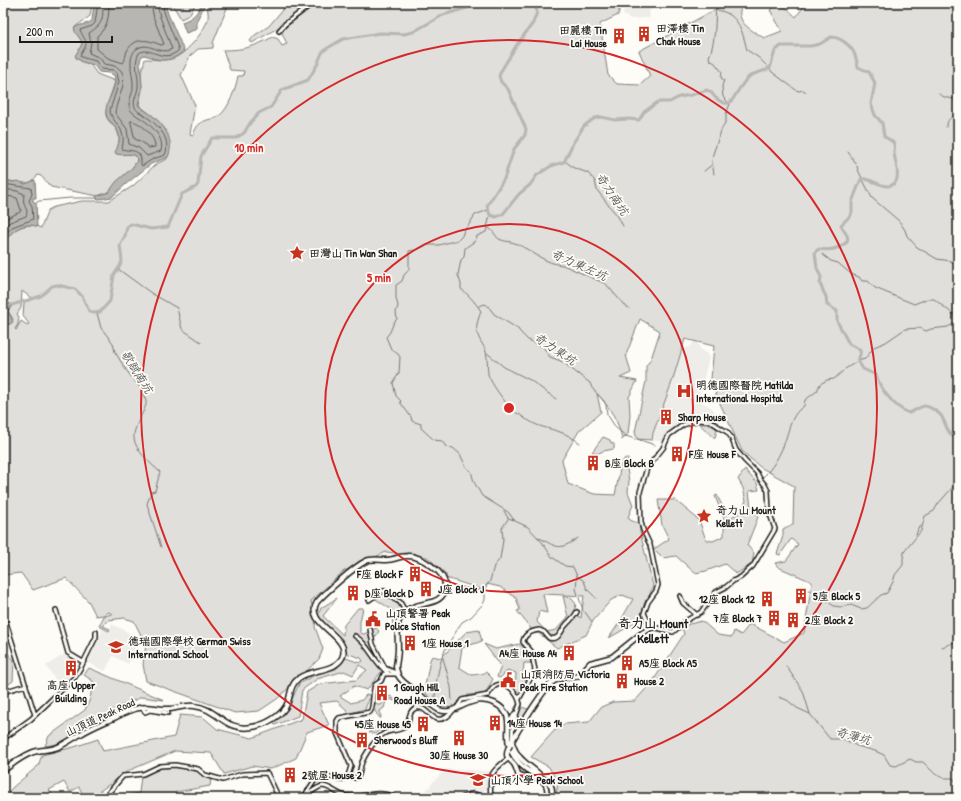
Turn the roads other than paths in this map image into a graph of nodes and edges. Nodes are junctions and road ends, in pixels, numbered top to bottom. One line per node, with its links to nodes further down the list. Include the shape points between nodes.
1 (313, 3): 2 (street)
2 (279, 31)
3 (680, 596): 9 (street, via 682,602)
4 (369, 600): 6 (street, via 386,591 400,602)
5 (56, 610): 14 (street, via 68,653)
6 (405, 611): 16 (main road, via 398,626); 20 (main road, 山頂道 Peak Road, via 412,606 434,602 440,598 445,587 441,574 430,565 410,556 367,561 320,598 315,607 317,618 341,643 341,659 334,665 306,674 296,681 285,708 277,716 257,726 242,727 228,724 200,707)
7 (577, 612): 19 (street, via 556,638 550,638 540,630 524,637 523,642 530,651 535,670)
8 (3, 613): 17 (street)
9 (697, 614): 10 (street, via 673,632); 10 (street, via 716,592 742,577 753,566 775,528 769,511 766,486 735,448 727,432 713,422 705,420 687,423 670,434 647,468 640,492 641,522 650,544 658,582 644,611)
10 (651, 628): 27 (main road, via 614,655 590,663 578,676 552,682)
11 (370, 629): 16 (street, via 373,644 385,668)
12 (96, 632): 14 (street)
13 (355, 636): 15 (street)
14 (84, 662): 24 (street, via 75,677)
15 (389, 674): 16 (street); 30 (street, via 383,674 374,686 372,708 368,713 340,718 337,721 337,733 351,766)
16 (398, 674): 22 (main road, via 436,708 444,711)
17 (26, 685): 18 (street); 24 (street)
18 (3, 692)
19 (519, 699): 21 (street); 22 (street, via 512,689 504,684 497,684 488,695 462,700)
20 (142, 707): 23 (street, via 145,712 150,710); 29 (main road, 山頂道 Peak Road, via 89,729 58,747 32,752)
21 (519, 707): 25 (street); 27 (street)
22 (455, 709): 25 (main road, via 471,701 488,701 501,709); 30 (street, via 448,716 437,719 424,710 414,709 406,726 385,733 369,750 358,777)
23 (168, 713)
24 (35, 715): 26 (street)
25 (509, 722): 31 (main road, via 509,745 514,755 523,767)
26 (3, 739)
27 (510, 745): 28 (main road); 31 (main road)
28 (508, 759): 31 (main road, via 520,775); 38 (street, via 493,771)
29 (3, 771)
30 (348, 775): 34 (street, via 343,779 330,777 314,780)
31 (540, 777): 39 (street, via 546,785); 40 (main road, via 550,785)
32 (104, 798): 33 (street, via 122,776 144,774 161,766 176,765 198,769 205,775 222,780 238,775 267,773)
33 (279, 798)
34 (303, 798): 35 (street, via 323,786 347,796 382,793)
35 (396, 798)
36 (462, 798): 37 (street, via 474,793)
37 (482, 798)
38 (491, 798)
39 (546, 798)
40 (551, 798)

